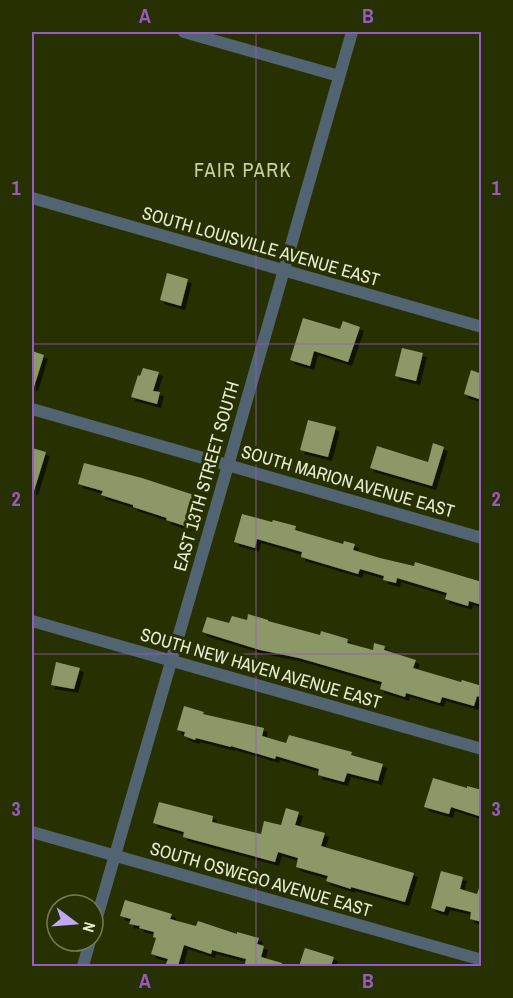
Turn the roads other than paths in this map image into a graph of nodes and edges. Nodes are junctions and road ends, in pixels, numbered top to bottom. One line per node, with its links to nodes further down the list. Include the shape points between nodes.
1 (184, 32): 3 (street)
2 (352, 32): 3 (street, EAST 13TH STREET SOUTH)
3 (339, 76): 5 (street, EAST 13TH STREET SOUTH)
4 (32, 198): 5 (street, SOUTH LOUISVILLE AVENUE EAST)
5 (283, 271): 6 (street, SOUTH LOUISVILLE AVENUE EAST); 8 (street, EAST 13TH STREET SOUTH)
6 (482, 327)
7 (32, 409): 8 (street, SOUTH MARION AVENUE EAST)
8 (228, 465): 9 (street, SOUTH MARION AVENUE EAST); 11 (street, EAST 13TH STREET SOUTH)
9 (482, 538)
10 (32, 621): 11 (street, SOUTH NEW HAVEN AVENUE EAST)
11 (171, 662): 12 (street, SOUTH NEW HAVEN AVENUE EAST); 14 (street, EAST 13TH STREET SOUTH)
12 (482, 749)
13 (32, 832): 14 (street, SOUTH OSWEGO AVENUE EAST)
14 (114, 856): 15 (street, EAST 13TH STREET SOUTH); 16 (street, SOUTH OSWEGO AVENUE EAST)
15 (104, 893)
16 (482, 960)

